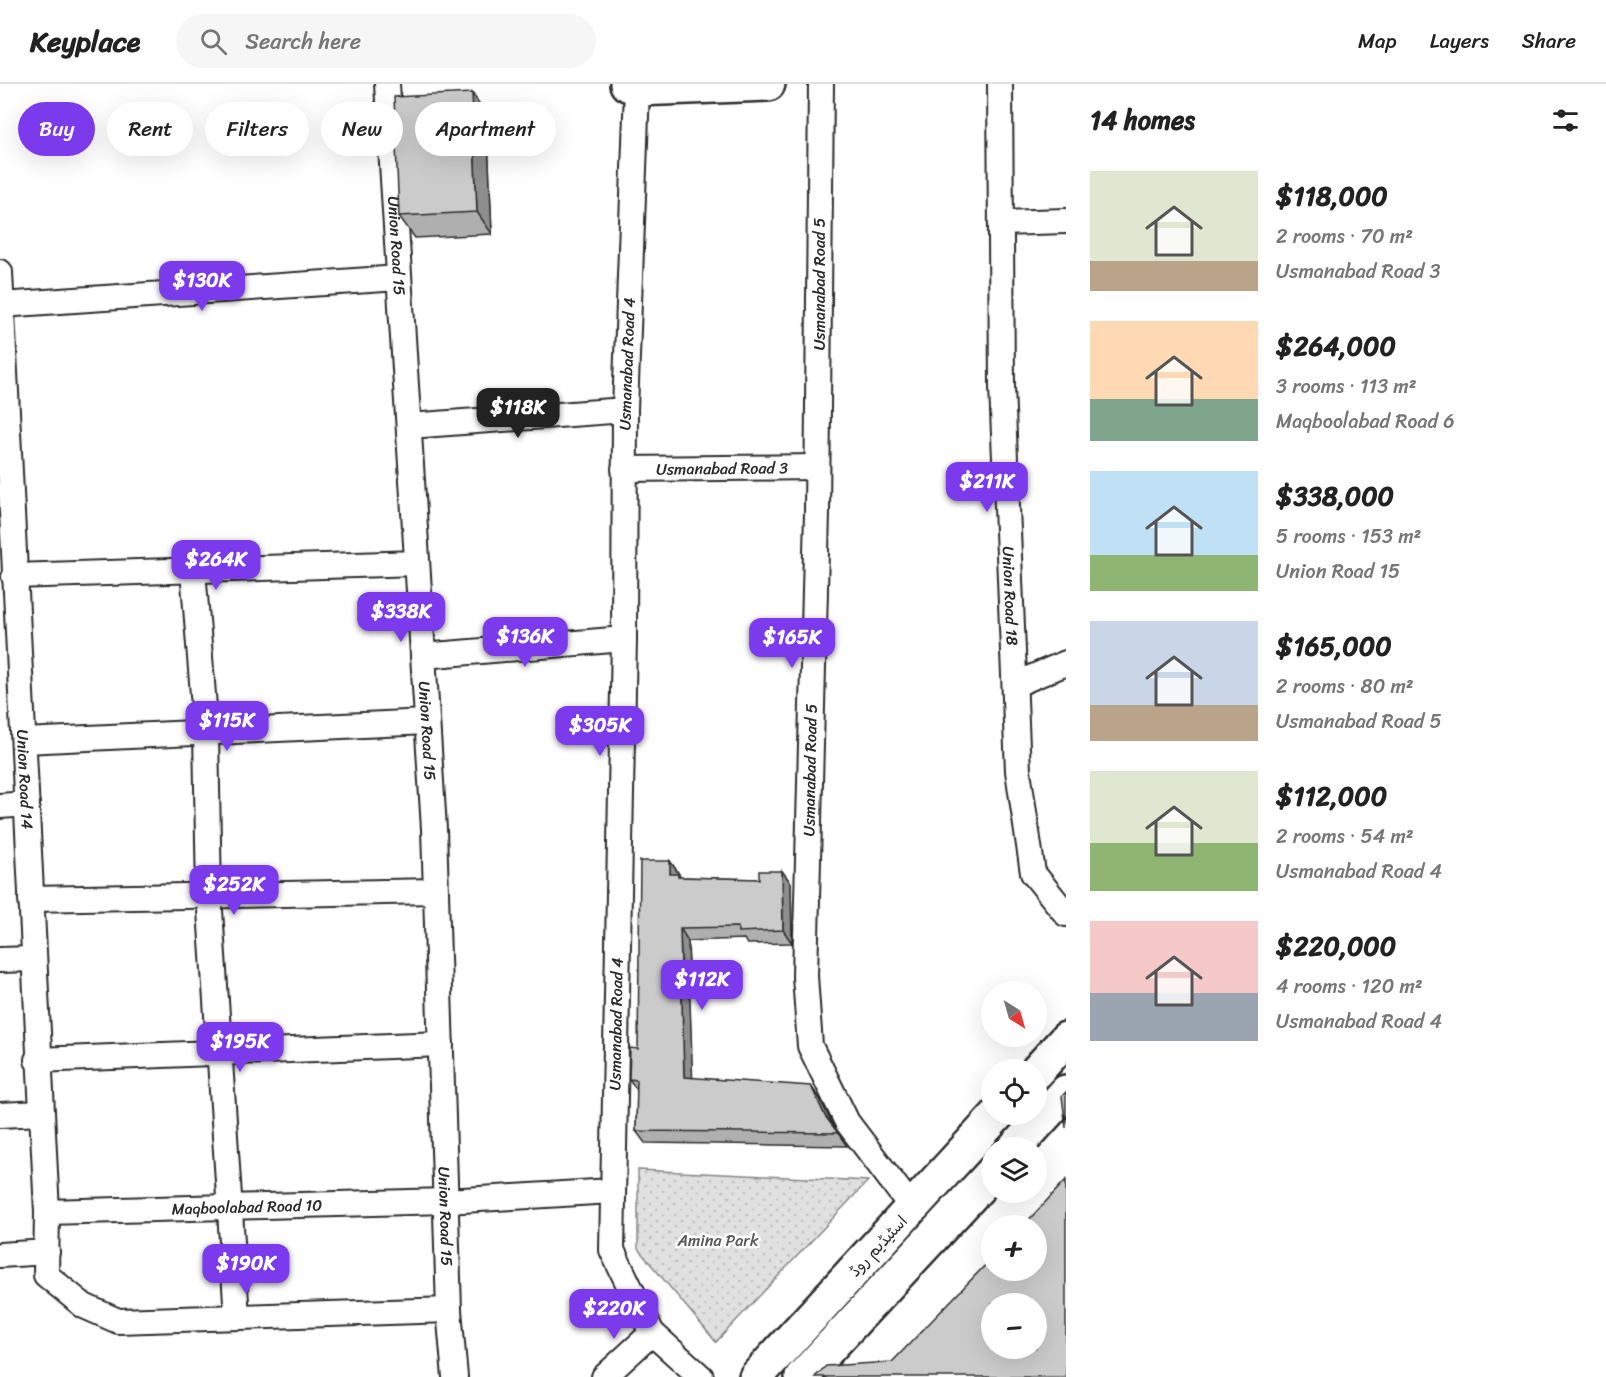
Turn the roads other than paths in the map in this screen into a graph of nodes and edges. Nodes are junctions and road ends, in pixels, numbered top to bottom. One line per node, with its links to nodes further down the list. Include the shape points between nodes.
1 (387, 84): 9 (street, Union Road 15)
2 (768, 84): 5 (main road)
3 (821, 84): 14 (street, Usmanabad Road 5)
4 (1000, 84): 7 (street, Union Road 18)
5 (632, 87): 12 (street, Usmanabad Road 4)
6 (1066, 220): 7 (street)
7 (1003, 223): 23 (street, Union Road 18, via 1002,387)
8 (0, 272): 10 (street, Union Road 14)
9 (399, 278): 10 (street); 13 (street, Union Road 15)
10 (2, 305): 11 (street, Union Road 14)
11 (2, 360): 18 (street, Union Road 14)
12 (625, 410): 13 (street); 15 (street, Usmanabad Road 4)
13 (408, 426): 16 (street, Union Road 15)
14 (818, 467): 15 (street, Usmanabad Road 3); 49 (street, Usmanabad Road 5, via 805,976 810,1046 847,1122)
15 (624, 469): 19 (street, Usmanabad Road 4)
16 (417, 563): 17 (street); 20 (street, Union Road 15)
17 (193, 570): 18 (street); 25 (street)
18 (14, 576): 22 (street, Union Road 14)
19 (624, 639): 20 (street); 46 (street, Usmanabad Road 4)
20 (423, 656): 24 (street, Union Road 15)
21 (1066, 663): 23 (street)
22 (10, 667): 26 (street, Union Road 14)
23 (1016, 684): 32 (street, Union Road 18, via 1018,771 1033,873)
24 (427, 722): 25 (street); 29 (street, Union Road 15)
25 (206, 732): 26 (street); 30 (street)
26 (24, 741): 27 (street, Union Road 14)
27 (27, 804): 28 (street); 31 (street, Union Road 14)
28 (0, 806)
29 (436, 891): 30 (street); 36 (street, Union Road 15)
30 (209, 895): 31 (street); 37 (street)
31 (31, 899): 33 (street, Union Road 14)
32 (1066, 914)
33 (33, 958): 34 (street); 38 (street, Union Road 14)
34 (0, 960)
35 (1066, 1039): 39 (main road)
36 (441, 1044): 37 (street); 47 (street, Union Road 15)
37 (220, 1053): 38 (street); 48 (street)
38 (37, 1060): 41 (street, Union Road 14)
39 (1047, 1060)
40 (1066, 1092): 44 (main road)
41 (41, 1113): 42 (street); 50 (street, Union Road 14)
42 (0, 1115)
43 (988, 1125): 49 (main road, اسٹیڈیم روڈ)
44 (1025, 1137)
45 (981, 1185): 60 (main road, اسٹیڈیم روڈ)
46 (612, 1191): 47 (street); 55 (street, Usmanabad Road 4, via 612,1250)
47 (446, 1201): 48 (street, Maqboolabad Road 10); 53 (street, Union Road 15)
48 (228, 1207): 50 (street, Maqboolabad Road 10); 54 (street)
49 (913, 1209): 59 (main road, اسٹیڈیم روڈ)
50 (47, 1212): 51 (street, Union Road 14)
51 (47, 1252): 52 (street); 54 (street, Union Road 14, via 46,1275 84,1306 117,1321)
52 (0, 1255)
53 (449, 1310): 54 (street); 56 (street, Union Road 15)
54 (237, 1317)
55 (652, 1333): 57 (street); 58 (street, Usmanabad Road 4)
56 (455, 1377)
57 (604, 1377)
58 (701, 1377)
59 (756, 1377)
60 (802, 1377)

